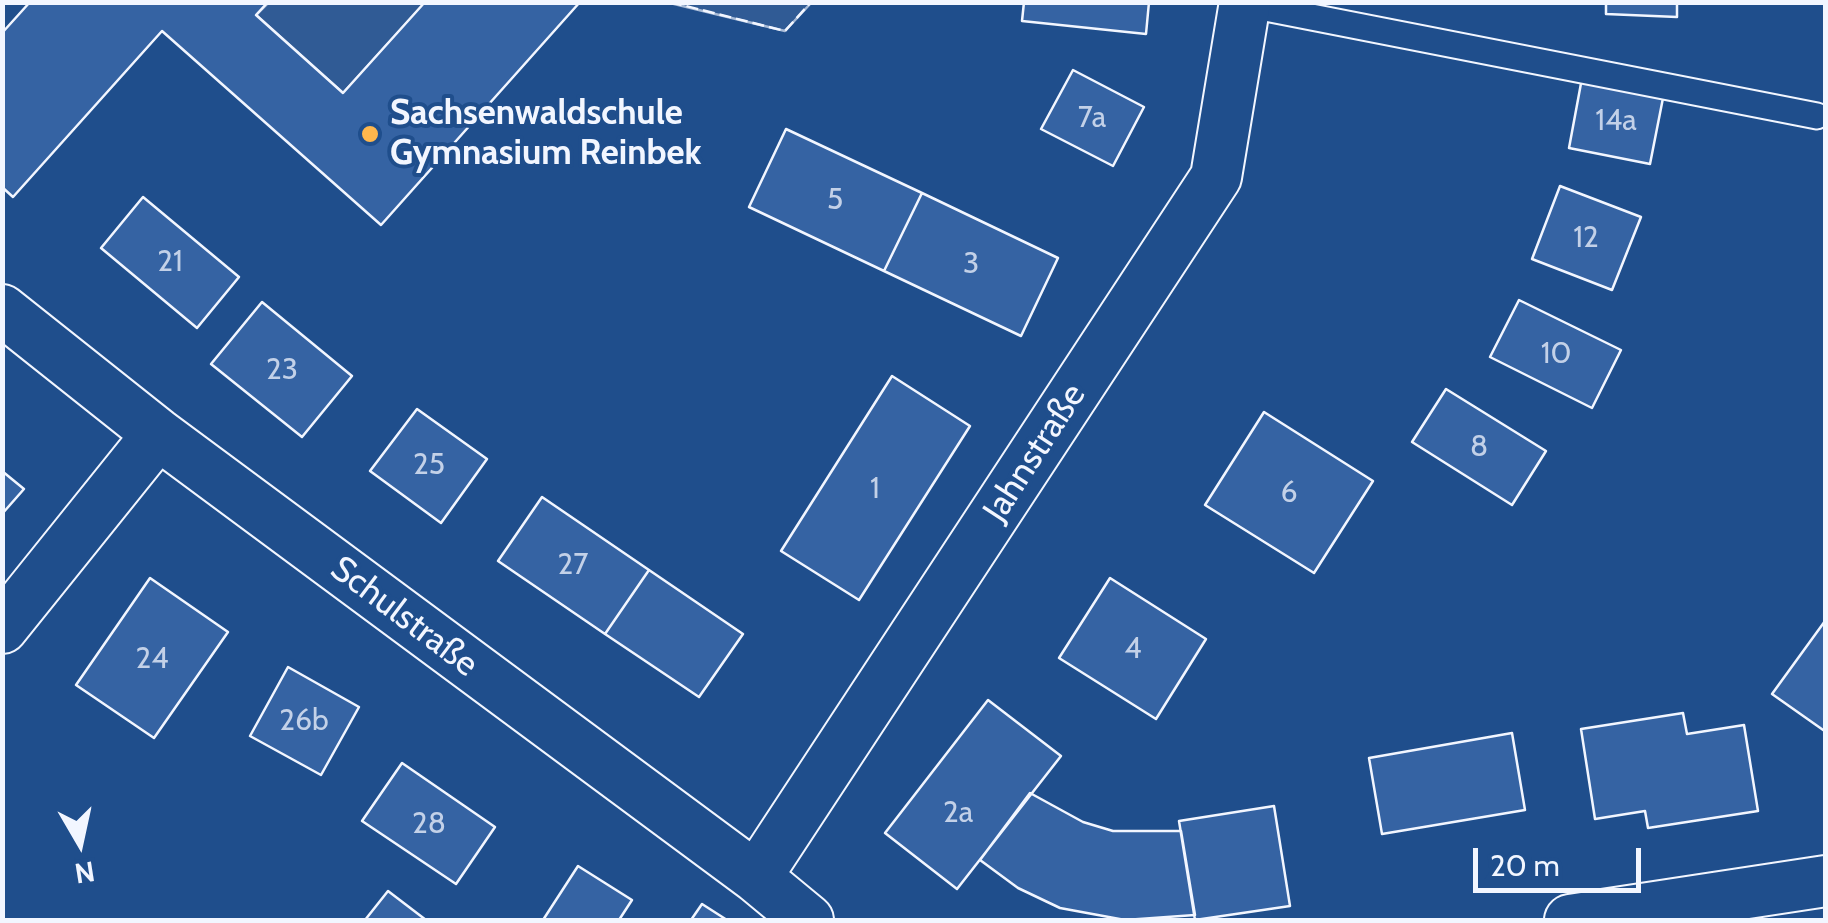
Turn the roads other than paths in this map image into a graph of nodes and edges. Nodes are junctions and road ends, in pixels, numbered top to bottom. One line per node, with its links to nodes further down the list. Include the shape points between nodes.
1 (1245, 3): 2 (lane); 6 (street, Jahnstraße, via 1216,178)
2 (1817, 116)
3 (2, 310): 4 (street, Schulstraße)
4 (158, 434): 5 (street); 6 (street, Schulstraße)
5 (2, 628)
6 (756, 876): 8 (street, Schulstraße)
7 (1826, 881): 9 (street)
8 (808, 920)
9 (1570, 920)

